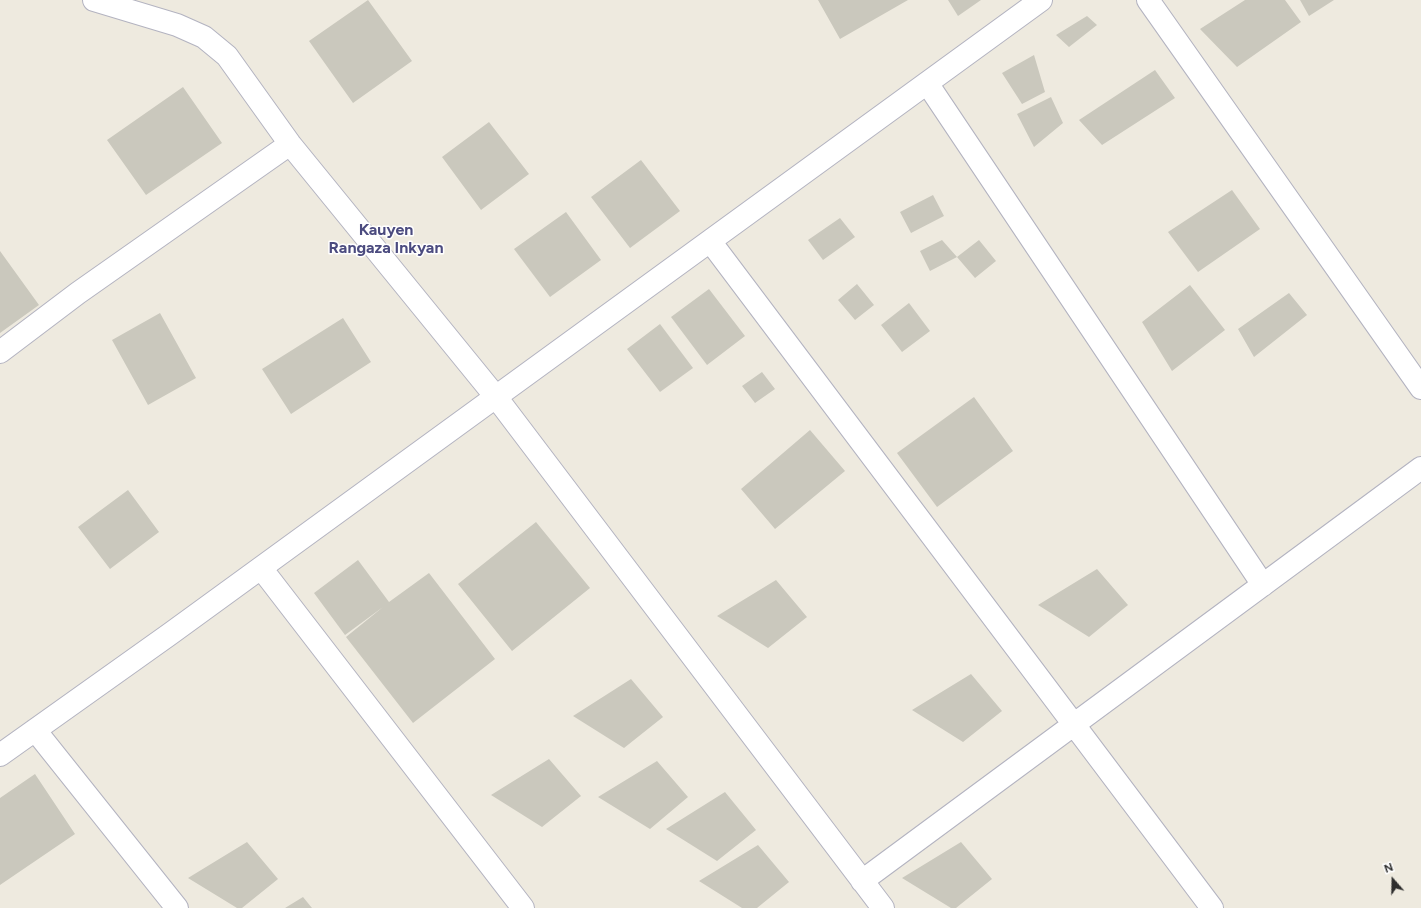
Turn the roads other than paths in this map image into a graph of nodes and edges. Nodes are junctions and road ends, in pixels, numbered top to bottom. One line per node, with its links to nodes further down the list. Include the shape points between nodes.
1 (94, 0): 5 (street, via 177,25 204,37 227,56)
2 (1041, 0): 4 (street)
3 (1148, 0): 8 (street)
4 (927, 83): 6 (street); 12 (street)
5 (290, 144): 7 (street, via 78,293); 9 (street)
6 (710, 241): 9 (street); 13 (street)
7 (0, 352)
8 (1421, 388)
9 (496, 397): 11 (street); 16 (street)
10 (1421, 468): 12 (street)
11 (261, 568): 14 (street); 18 (street)
12 (1263, 585): 13 (street)
13 (1074, 725): 16 (street); 20 (street)
14 (35, 730): 15 (street); 17 (street)
15 (0, 755)
16 (862, 881): 19 (street)
17 (177, 908)
18 (523, 908)
19 (883, 908)
20 (1212, 908)

